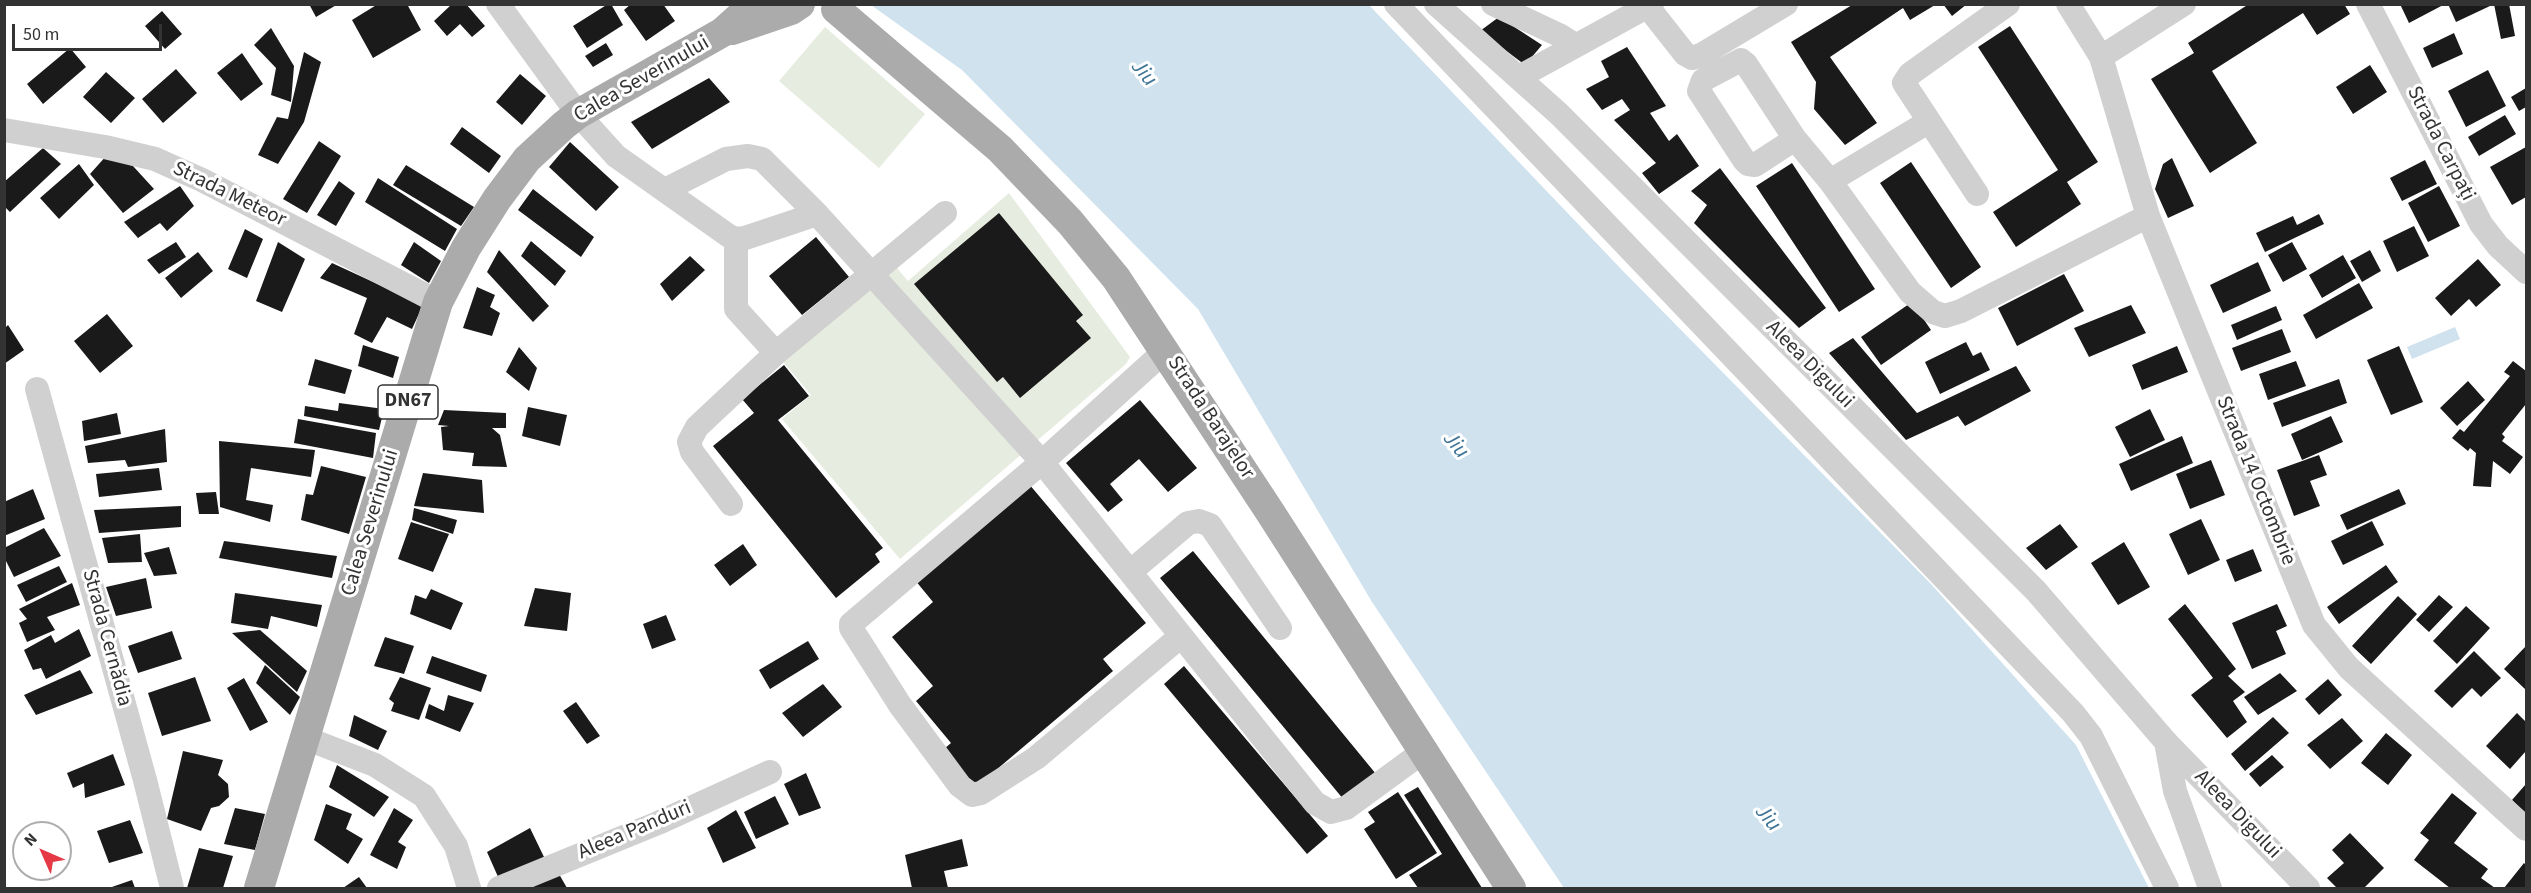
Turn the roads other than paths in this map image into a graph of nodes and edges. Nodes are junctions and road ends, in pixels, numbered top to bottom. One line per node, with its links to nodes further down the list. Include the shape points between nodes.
1 (754, 4): 14 (main road, DN67)
2 (1396, 4): 50 (street, via 2073,713 2091,736)
3 (1436, 4): 17 (street, Aleea Digului)
4 (1493, 4): 15 (street)
5 (1786, 4): 10 (street, via 1692,58)
6 (2008, 4): 19 (street, via 1910,74 1904,83)
7 (2068, 4): 16 (street, Strada 14 Octombrie)
8 (2184, 4): 16 (street)
9 (2368, 4): 29 (street, Strada Carpați, via 2481,224)
10 (1650, 6): 15 (street)
11 (504, 7): 18 (street)
12 (796, 7): 14 (main road, DN67)
13 (836, 9): 32 (main road, Strada Barajelor, via 976,128 1049,199 1116,278)
14 (723, 32): 18 (main road, Calea Severinului / DN67)
15 (1575, 45): 17 (street)
16 (2101, 57): 27 (street, Strada 14 Octombrie)
17 (1519, 77): 41 (street, Aleea Digului, via 2036,591)
18 (578, 114): 23 (street, via 616,156); 31 (main road, Calea Severinului / DN67, via 528,159 496,199)
19 (1928, 122): 22 (street); 24 (street)
20 (4, 130): 31 (street, Strada Meteor, via 155,159)
21 (1795, 139): 22 (street)
22 (1830, 181): 27 (street, via 1910,292 1933,312 1945,316)
23 (665, 190): 26 (street, via 726,159 748,156 762,159); 28 (street)
24 (1977, 194)
25 (945, 213): 30 (street)
26 (817, 214): 28 (street); 30 (street)
27 (2148, 216): 44 (street, Strada 14 Octombrie, via 2314,625 2349,668)
28 (736, 239): 33 (street, via 736,309)
29 (2526, 272)
30 (870, 273): 33 (street); 35 (street)
31 (438, 302): 40 (main road, Calea Severinului / DN67)
32 (1166, 350): 35 (street); 42 (main road, Strada Barajelor)
33 (776, 352): 36 (street, via 697,428 689,442 692,452)
34 (37, 389): 45 (street, Strada Cernădia)
35 (1042, 462): 37 (street); 39 (street, via 851,624 900,705 960,786 972,795 981,793 1036,758)
36 (731, 504)
37 (1130, 572): 38 (street, via 1188,523 1210,525); 39 (street)
38 (1280, 628)
39 (1181, 636): 42 (street, via 1315,803 1331,812 1346,808)
40 (305, 738): 46 (main road, Calea Severinului / DN67); 47 (street, via 375,765 424,796 456,846)
41 (2166, 742): 51 (street, Aleea Digului, via 2175,791); 52 (street, Aleea Digului)
42 (1424, 751): 49 (main road, Strada Barajelor)
43 (770, 772): 48 (street, Aleea Panduri)
44 (2526, 829)
45 (172, 888)
46 (259, 888)
47 (469, 888)
48 (499, 888)
49 (1511, 888)
50 (2167, 888)
51 (2210, 888)
52 (2308, 888)

